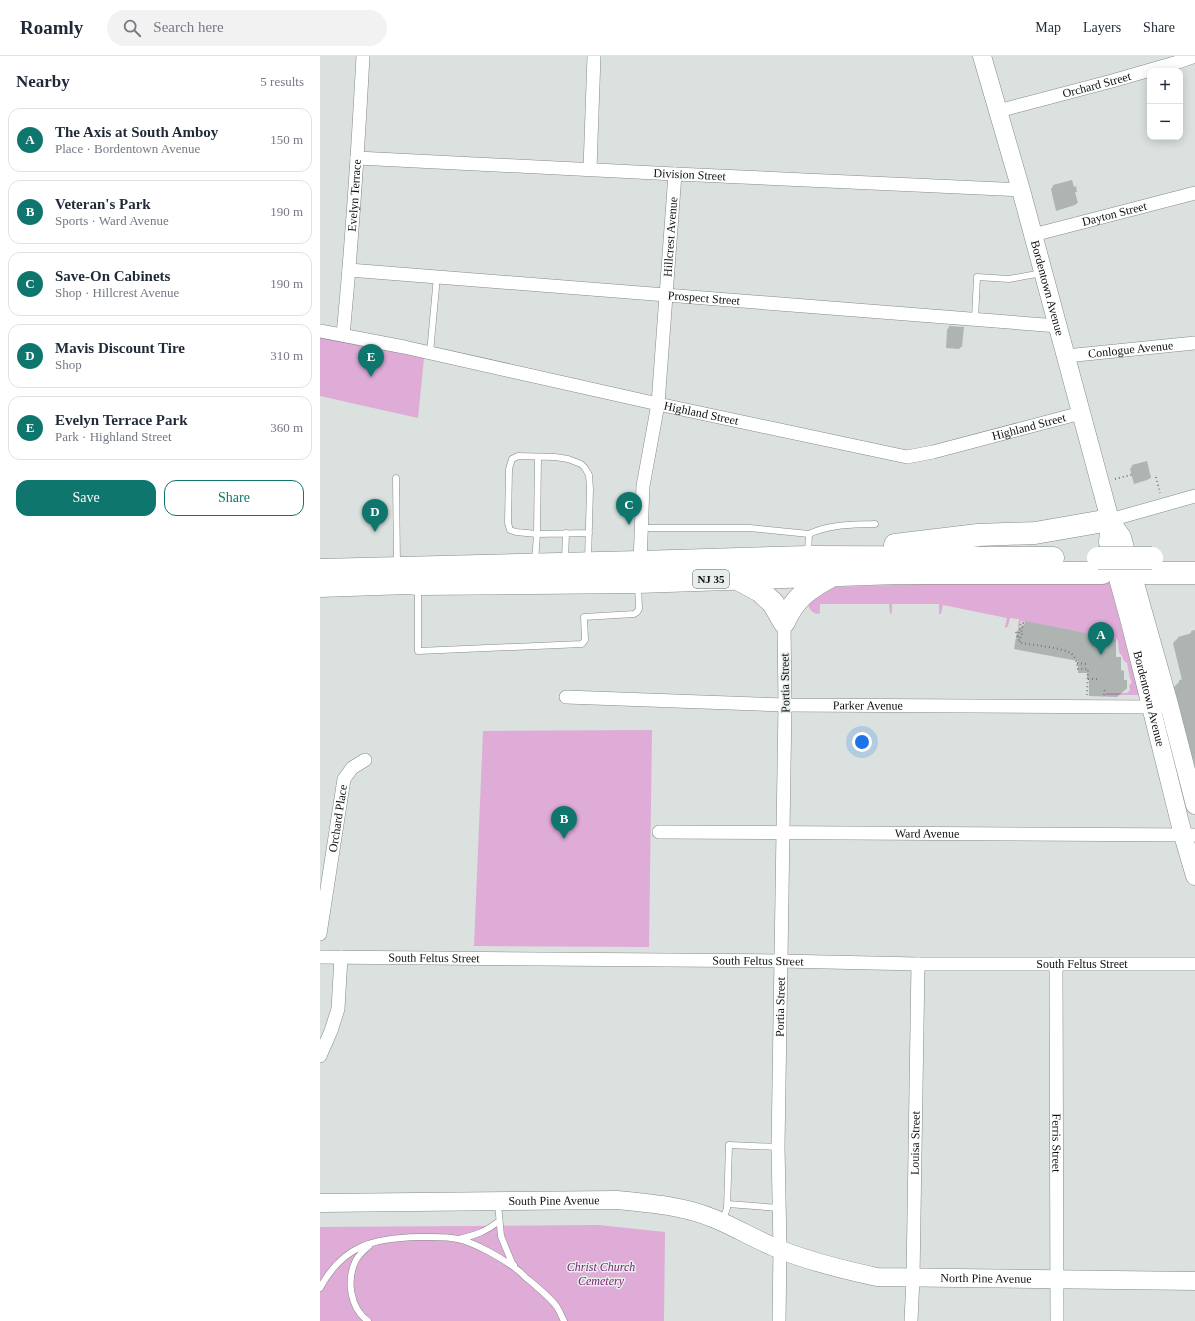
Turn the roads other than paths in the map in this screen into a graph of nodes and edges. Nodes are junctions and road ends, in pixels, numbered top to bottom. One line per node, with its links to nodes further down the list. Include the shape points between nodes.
1 (363, 56): 6 (street, Evelyn Terrace)
2 (594, 56): 7 (street)
3 (982, 56): 5 (street, Bordentown Avenue)
4 (1195, 56): 5 (street, Orchard Street)
5 (998, 111): 9 (street, Bordentown Avenue)
6 (357, 158): 7 (street, Division Street); 12 (street, Evelyn Terrace)
7 (590, 170): 8 (street, Division Street)
8 (676, 174): 9 (street, Division Street); 15 (street, Hillcrest Avenue)
9 (1021, 190): 11 (street, Bordentown Avenue)
10 (1195, 193): 11 (street, Dayton Street)
11 (1033, 234): 13 (street, Bordentown Avenue)
12 (349, 270): 14 (street, Prospect Street); 19 (street, Evelyn Terrace)
13 (1044, 273): 16 (lane, via 1009,279 977,277); 17 (street, Bordentown Avenue)
14 (437, 276): 15 (street, Prospect Street); 21 (lane)
15 (666, 294): 16 (street, Prospect Street); 23 (street, Hillcrest Avenue)
16 (975, 318): 17 (street, Prospect Street)
17 (1058, 326): 22 (street, Bordentown Avenue)
18 (320, 331): 19 (street, Highland Street)
19 (343, 335): 21 (street, Highland Street)
20 (1195, 343): 22 (street, Conlogue Avenue)
21 (430, 353): 23 (street, Highland Street)
22 (1066, 356): 24 (street, Bordentown Avenue)
23 (658, 404): 24 (street, Highland Street, via 907,457); 30 (street, Hillcrest Avenue, via 643,486)
24 (1081, 413): 28 (street, Bordentown Avenue)
25 (538, 457): 32 (lane, via 555,456 568,459 585,468 589,475); 33 (lane); 33 (lane, via 518,456 512,459 508,494 510,530)
26 (396, 478): 42 (lane)
27 (1195, 496): 28 (street)
28 (1110, 520): 35 (highway, via 1035,533 978,535 901,545 851,547); 53 (street, Bordentown Avenue, via 1122,537 1138,622)
29 (875, 524): 34 (lane, via 834,526)
30 (642, 528): 34 (lane, via 750,528); 44 (street, Hillcrest Avenue)
31 (566, 533): 32 (lane); 33 (lane); 37 (lane)
32 (589, 533): 38 (lane)
33 (537, 534): 39 (lane)
34 (809, 534): 35 (lane)
35 (808, 557): 40 (highway, NJ 35); 44 (highway, NJ 35)
36 (1195, 559): 41 (highway, NJ 35)
37 (565, 564): 38 (highway, NJ 35); 39 (highway, NJ 35)
38 (588, 564): 44 (highway, NJ 35)
39 (535, 565): 42 (highway, NJ 35)
40 (1100, 565): 41 (highway, NJ 35); 46 (highway, NJ 35)
41 (1149, 565): 45 (highway, NJ 35)
42 (397, 568): 43 (highway, NJ 35)
43 (320, 570)
44 (639, 572): 47 (highway, NJ 35); 48 (highway, NJ 35); 48 (lane, via 638,612 584,616 585,640 582,644 418,651)
45 (1195, 573)
46 (833, 575): 47 (highway, NJ 35); 50 (highway, via 813,585 801,596 790,609)
47 (735, 578): 50 (highway, via 760,590 773,603)
48 (418, 584): 49 (highway, NJ 35)
49 (320, 586)
50 (784, 622): 52 (street, Portia Street)
51 (566, 697): 52 (street, Parker Avenue)
52 (785, 705): 53 (street, Parker Avenue); 57 (street, Portia Street)
53 (1160, 705): 55 (street, Bordentown Avenue); 58 (street, Bordentown Avenue)
54 (365, 760): 60 (street, Orchard Place, via 352,768 344,779)
55 (1194, 798)
56 (659, 832): 57 (street, Ward Avenue)
57 (783, 833): 58 (street, Ward Avenue); 63 (street, Portia Street)
58 (1189, 835): 59 (street, Bordentown Avenue)
59 (1195, 876)
60 (320, 934)
61 (320, 957): 62 (street, South Feltus Street)
62 (341, 957): 63 (street, South Feltus Street); 67 (street, via 338,1009)
63 (781, 961): 64 (street, South Feltus Street); 68 (street, Portia Street)
64 (918, 964): 65 (street, South Feltus Street); 79 (street, Louisa Street)
65 (1056, 964): 66 (street, South Feltus Street); 80 (street, Ferris Street)
66 (1195, 964)
67 (320, 1056)
68 (778, 1147): 71 (lane, via 730,1145); 72 (street, Portia Street)
69 (498, 1200): 70 (street, South Pine Avenue); 73 (lane); 74 (street, South Pine Avenue, via 640,1202 686,1210)
70 (320, 1203)
71 (728, 1204): 72 (lane); 74 (lane)
72 (779, 1208): 77 (street, Portia Street)
73 (499, 1222): 75 (lane, via 475,1236); 78 (lane, via 501,1236 512,1263)
74 (722, 1222): 77 (street, South Pine Avenue)
75 (458, 1239): 76 (lane, via 402,1238); 78 (lane, via 491,1253)
76 (373, 1242): 82 (lane, via 344,1256); 83 (lane, via 356,1261 350,1290 363,1318)
77 (780, 1249): 79 (street, North Pine Avenue, via 877,1278); 85 (street, Portia Street)
78 (520, 1272): 84 (lane, via 557,1307)
79 (913, 1278): 80 (street, North Pine Avenue); 86 (street, Louisa Street)
80 (1057, 1280): 81 (street, North Pine Avenue); 87 (street, Ferris Street)
81 (1195, 1281)
82 (320, 1288)
83 (368, 1321)
84 (564, 1321)
85 (779, 1321)
86 (911, 1321)
87 (1057, 1321)

